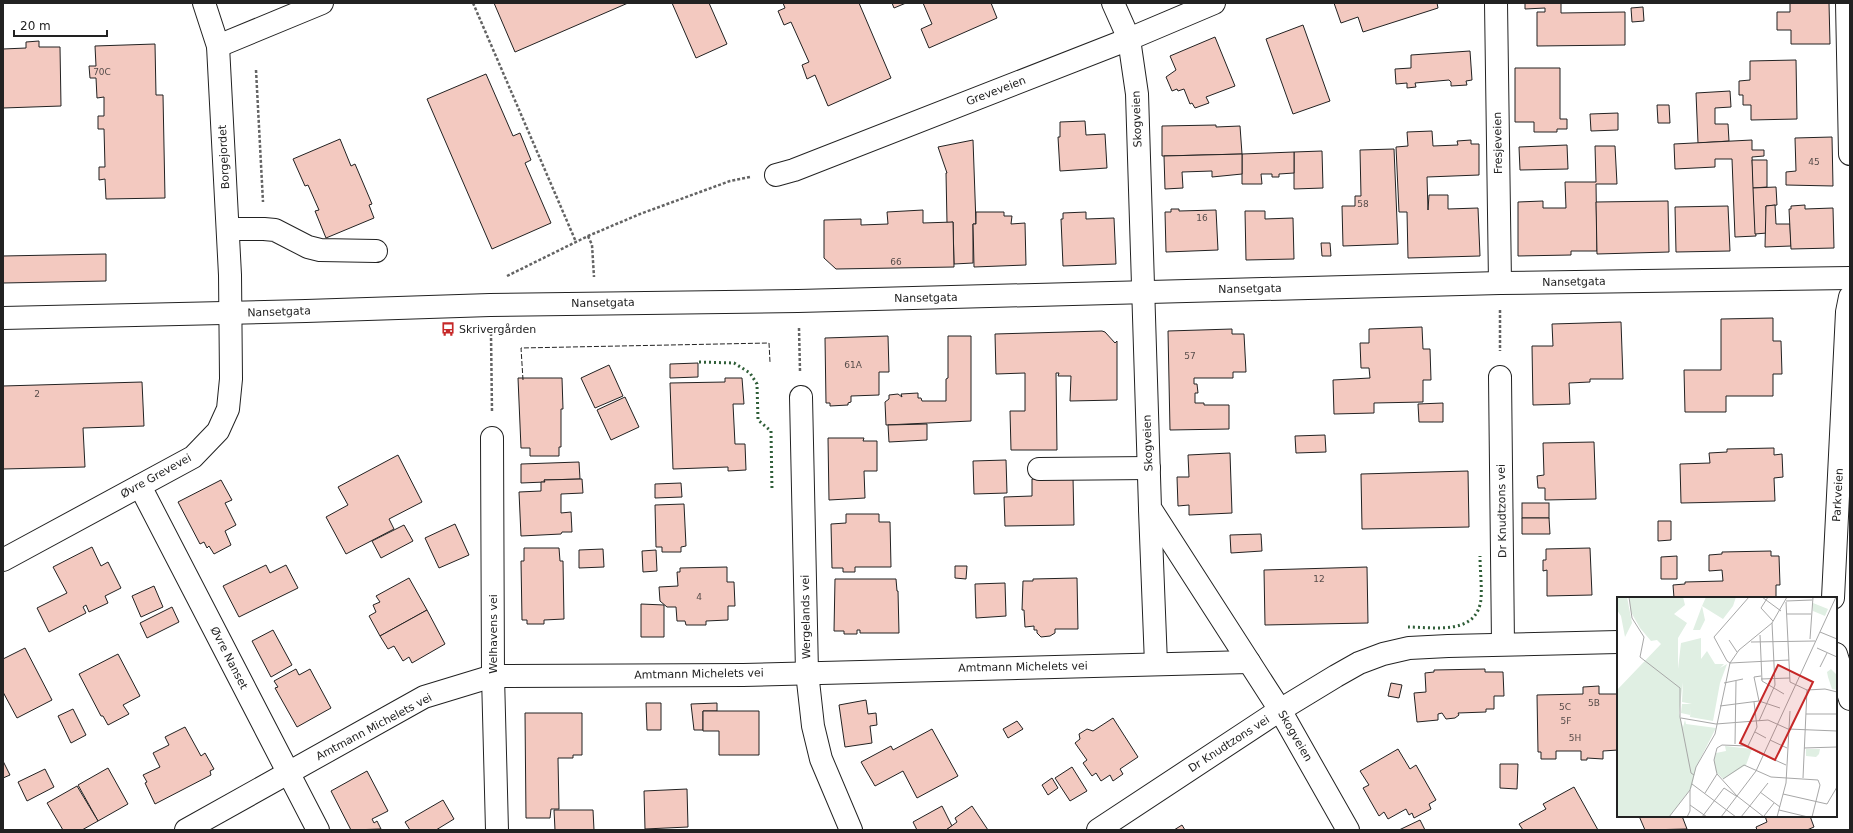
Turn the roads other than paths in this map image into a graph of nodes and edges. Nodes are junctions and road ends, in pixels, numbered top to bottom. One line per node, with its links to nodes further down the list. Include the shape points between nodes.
1 (204, 3): 8 (street, Borgejordet)
2 (322, 3): 8 (street)
3 (1113, 3): 7 (street, Skogveien)
4 (1214, 3): 7 (street, Greveveien)
5 (1496, 3): 14 (street, Fresjeveien)
6 (1847, 3): 9 (street)
7 (1129, 39): 10 (street, Greveveien); 15 (street, Skogveien, via 1137,94)
8 (218, 46): 11 (street, Borgejordet)
9 (1850, 154)
10 (776, 175)
11 (228, 230): 12 (street, via 275,230 308,247 320,250); 17 (street, Borgejordet)
12 (376, 251)
13 (1850, 278): 14 (street, Nansetgata)
14 (1500, 283): 15 (street, Nansetgata)
15 (1142, 292): 17 (street, Nansetgata, via 490,304); 23 (street, Skogveien)
16 (1850, 297): 21 (street, Parkveien)
17 (230, 313): 18 (street, Nansetgata); 25 (street, Øvre Grevevei, via 231,379 228,409 218,431 193,457)
18 (3, 318)
19 (1500, 377): 30 (street, Dr Knudtzons vei)
20 (801, 398): 34 (street, Wergelands vei)
21 (1846, 429): 28 (street, Parkveien)
22 (492, 438): 35 (street, Welhavens vei)
23 (1149, 468): 24 (street); 26 (street, Skogveien)
24 (1039, 469)
25 (140, 486): 27 (street, Øvre Grevevei); 38 (street, Øvre Nanset)
26 (1150, 508): 32 (street, Skogveien); 33 (street)
27 (3, 560)
28 (1833, 597)
29 (1617, 642): 30 (street, Dr Knudtzons vei)
30 (1503, 644): 37 (street, Dr Knudtzons vei, via 1409,648 1383,654 1359,663)
31 (1837, 657): 36 (street)
32 (1250, 662): 33 (street, Amtmann Michelets vei); 37 (street, Skogveien)
33 (1156, 664): 34 (street, Amtmann Michelets vei)
34 (807, 672): 35 (street, Amtmann Michelets vei, via 743,675); 42 (street, Wergelands vei, via 813,726 821,759)
35 (493, 676): 38 (street, Amtmann Michelets vei, via 424,697); 41 (street, Welhavens vei)
36 (1850, 699)
37 (1280, 710): 43 (street, Dr Knudtzons vei); 44 (street, Skogveien)
38 (288, 774): 39 (street, Amtmann Michelets vei); 40 (street, Øvre Nanset)
39 (186, 830)
40 (318, 830)
41 (497, 830)
42 (851, 830)
43 (1098, 830)
44 (1348, 830)

